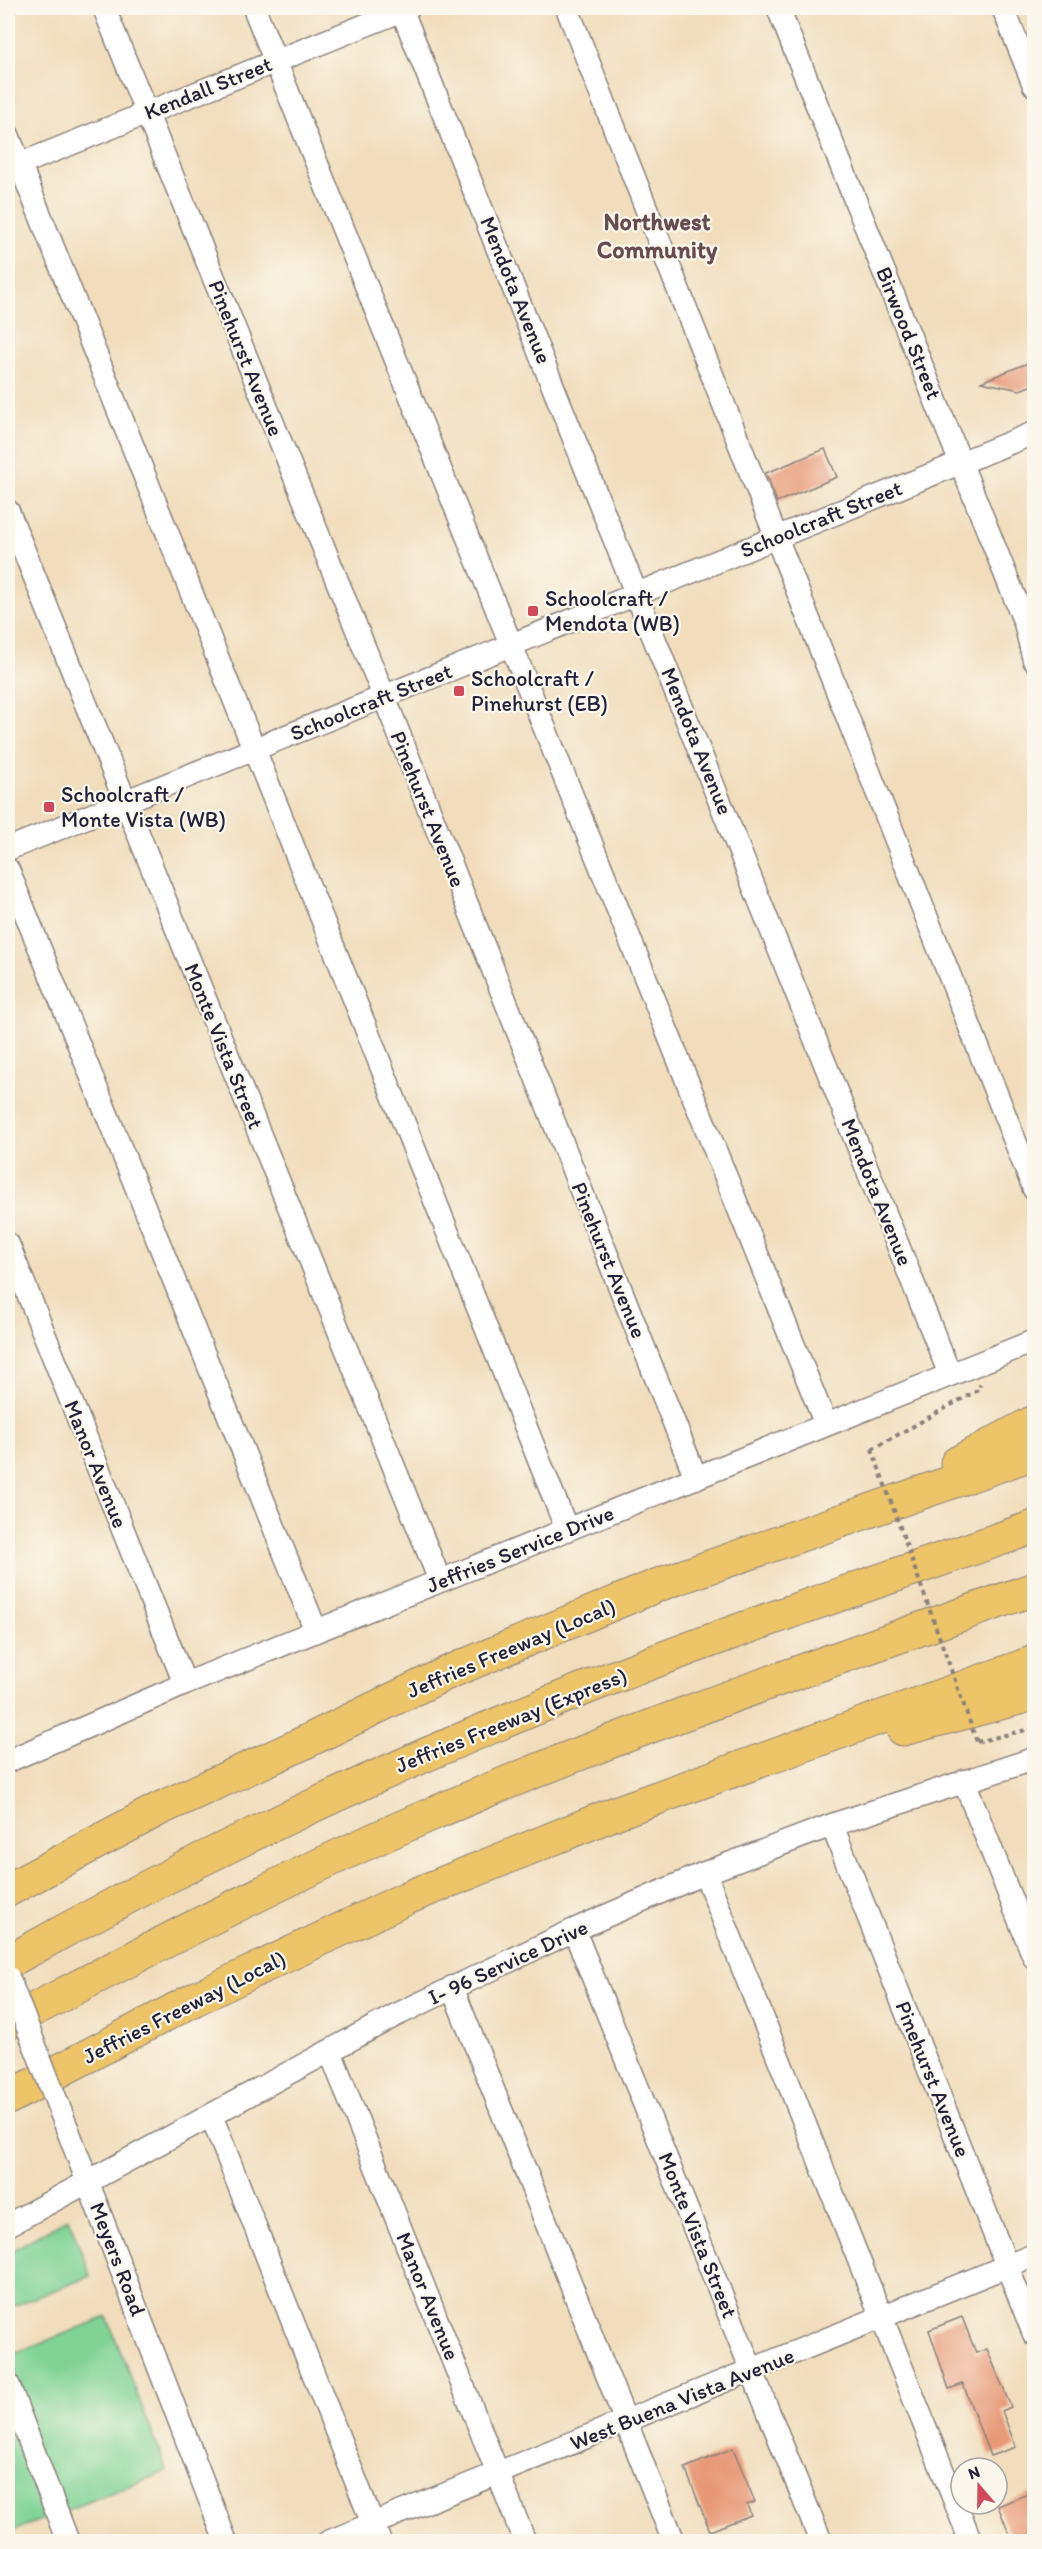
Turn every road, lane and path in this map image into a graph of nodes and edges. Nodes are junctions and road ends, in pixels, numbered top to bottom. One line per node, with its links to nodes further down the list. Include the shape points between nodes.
1 (104, 8): 9 (street, Pinehurst Avenue)
2 (254, 8): 7 (street)
3 (404, 8): 7 (street, Kendall Street); 16 (street, Mendota Avenue)
4 (567, 8): 15 (street)
5 (778, 8): 13 (street, Birwood Street)
6 (1003, 8): 8 (street)
7 (275, 61): 9 (street, Kendall Street); 17 (street)
8 (1035, 85)
9 (147, 113): 11 (street, Kendall Street); 19 (street, Pinehurst Avenue)
10 (8, 135): 11 (street)
11 (13, 167): 20 (street)
12 (1035, 433): 13 (street, Schoolcraft Street)
13 (961, 463): 15 (street, Schoolcraft Street); 18 (street, Birwood Street, via 1025,623)
14 (8, 511): 21 (street, Monte Vista Street)
15 (776, 538): 16 (street, Schoolcraft Street); 24 (street)
16 (638, 593): 17 (street, Schoolcraft Street); 27 (street, Mendota Avenue)
17 (511, 645): 19 (street, Schoolcraft Street); 30 (street)
18 (1035, 660)
19 (383, 696): 20 (street, Schoolcraft Street); 32 (street, Pinehurst Avenue)
20 (255, 748): 21 (street, Schoolcraft Street); 35 (street)
21 (125, 801): 22 (street, Schoolcraft Street); 36 (street, Monte Vista Street)
22 (8, 849)
23 (8, 870): 38 (street)
24 (1035, 1189)
25 (8, 1244): 40 (street, Manor Avenue)
26 (1035, 1341): 27 (street, Jeffries Service Drive)
27 (950, 1375): 30 (street, Jeffries Service Drive)
28 (981, 1377): 42 (path, bridge, via 980,1389 873,1449 977,1742)
29 (1035, 1422): 33 (highway)
30 (826, 1425): 32 (street, Jeffries Service Drive)
31 (1035, 1453): 33 (highway, Jeffries Freeway (Local))
32 (696, 1478): 35 (street, Jeffries Service Drive)
33 (879, 1506): 49 (highway, Jeffries Freeway (Local), via 658,1585 447,1673 159,1809)
34 (1035, 1527): 52 (highway, Jeffries Freeway (Express), via 591,1686 374,1776 224,1847)
35 (567, 1530): 36 (street, Jeffries Service Drive)
36 (440, 1581): 38 (street, Jeffries Service Drive)
37 (1035, 1589): 55 (highway, via 643,1728 425,1817 289,1880)
38 (316, 1632): 40 (street, Jeffries Service Drive)
39 (1035, 1662): 43 (highway, Jeffries Freeway (Local))
40 (185, 1684): 45 (street, Jeffries Service Drive)
41 (1035, 1694): 43 (highway, via 887,1733)
42 (1035, 1728)
43 (789, 1749): 57 (highway, Jeffries Freeway (Local), via 618,1812 407,1898 195,1999)
44 (1035, 1759): 46 (street, I- 96 Service Drive)
45 (8, 1761)
46 (964, 1781): 47 (street, I- 96 Service Drive); 51 (street)
47 (832, 1825): 48 (street, I- 96 Service Drive); 62 (street, Pinehurst Avenue)
48 (705, 1873): 50 (street, I- 96 Service Drive); 63 (street)
49 (8, 1890)
50 (574, 1930): 54 (street, I- 96 Service Drive); 65 (street, Monte Vista Street)
51 (1035, 1957)
52 (8, 1962)
53 (8, 1977): 59 (street, Meyers Road, bridge)
54 (452, 1987): 56 (street, I- 96 Service Drive); 67 (street)
55 (8, 2023)
56 (330, 2051): 58 (street, I- 96 Service Drive); 68 (street, Manor Avenue)
57 (8, 2098)
58 (211, 2115): 59 (street, I- 96 Service Drive); 69 (street)
59 (88, 2180): 60 (street, I- 96 Service Drive); 71 (street, Meyers Road)
60 (8, 2225)
61 (1035, 2255): 62 (street, West Buena Vista Avenue)
62 (1007, 2266): 63 (street, West Buena Vista Avenue); 64 (street, Pinehurst Avenue)
63 (882, 2317): 65 (street, West Buena Vista Avenue); 76 (street)
64 (1035, 2334)
65 (753, 2370): 67 (street, West Buena Vista Avenue); 75 (street, Monte Vista Street)
66 (8, 2384): 70 (street)
67 (626, 2422): 68 (street, West Buena Vista Avenue); 74 (street)
68 (498, 2474): 69 (street, West Buena Vista Avenue); 73 (street, Manor Avenue)
69 (376, 2533): 72 (street, West Buena Vista Avenue)
70 (68, 2541)
71 (226, 2541)
72 (328, 2541)
73 (525, 2541)
74 (674, 2541)
75 (821, 2541)
76 (971, 2541)

